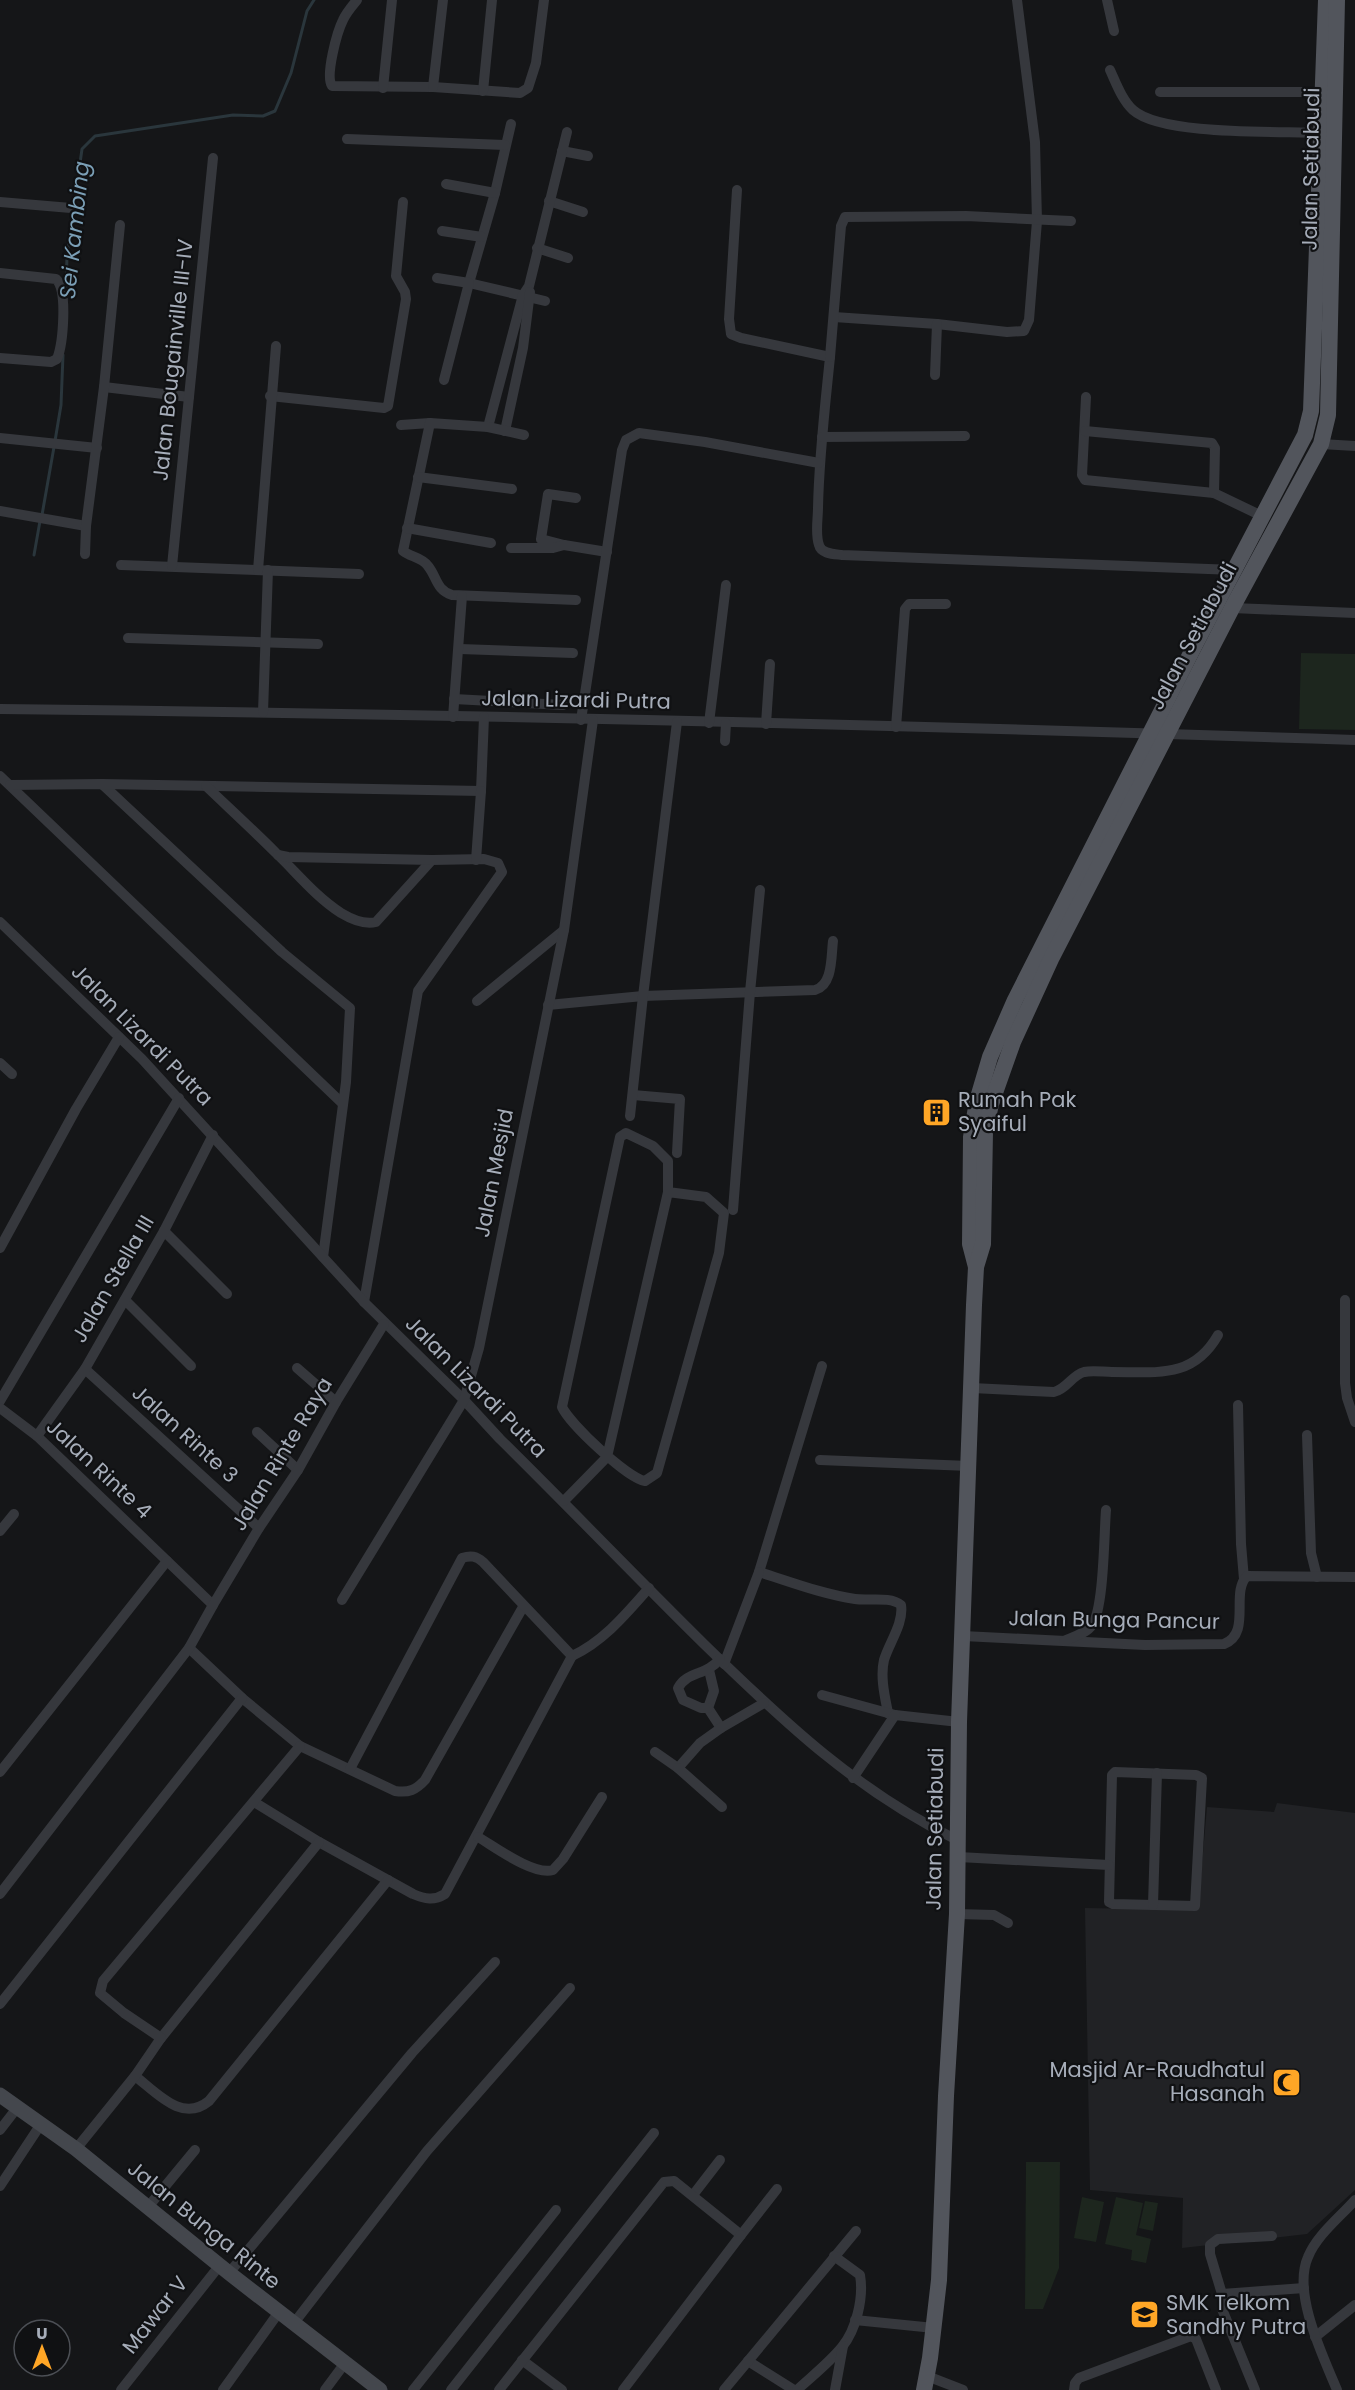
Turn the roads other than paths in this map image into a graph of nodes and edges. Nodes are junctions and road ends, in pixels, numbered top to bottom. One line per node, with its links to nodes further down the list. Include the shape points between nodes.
1 (357, 0): 13 (street, via 338,33 329,81 338,88)
2 (392, 0): 13 (street)
3 (443, 0): 12 (street)
4 (492, 0): 14 (street)
5 (544, 0): 14 (street, via 536,63 528,88 520,93)
6 (1017, 0): 33 (street, via 1035,142)
7 (1107, 0): 10 (street)
8 (1326, 0): 16 (main road, Jalan Setiabudi)
9 (1337, 0): 65 (main road, Jalan Setiabudi, via 1328,415)
10 (1114, 31)
11 (1110, 70): 19 (street, via 1133,110 1148,119 1175,126)
12 (433, 87): 13 (street); 14 (street)
13 (383, 88)
14 (483, 90)
15 (1160, 92): 16 (street)
16 (1322, 92): 19 (main road, Jalan Setiabudi)
17 (511, 124): 21 (street)
18 (567, 132): 22 (street)
19 (1322, 133): 74 (main road, Jalan Setiabudi, via 1311,411 1305,435)
20 (347, 139): 21 (street)
21 (505, 145): 27 (street)
22 (562, 151): 23 (street); 28 (street)
23 (588, 156)
24 (213, 158): 54 (street, Jalan Bougainville III-IV)
25 (446, 184): 27 (street)
26 (736, 190): 48 (street, via 729,313 732,334)
27 (495, 192): 37 (street)
28 (549, 201): 32 (street); 38 (street)
29 (0, 202): 31 (street)
30 (403, 202): 53 (street, via 396,276 406,299 388,406)
31 (71, 208)
32 (583, 212)
33 (1036, 221): 34 (street); 45 (street, via 966,216 845,217); 46 (street, via 1029,320 1024,331)
34 (1071, 221)
35 (120, 225): 52 (street)
36 (442, 231): 37 (street)
37 (482, 237): 42 (street)
38 (537, 248): 39 (street); 43 (street)
39 (568, 258)
40 (0, 273): 49 (street, via 57,279 63,293 57,359 51,362)
41 (437, 278): 42 (street)
42 (469, 283): 43 (street); 51 (street)
43 (528, 293): 44 (street); 58 (street); 59 (street, via 523,348)
44 (545, 302)
45 (834, 317): 46 (street); 48 (street)
46 (937, 324): 50 (street)
47 (276, 346): 53 (street)
48 (830, 357): 63 (street)
49 (0, 358)
50 (935, 375)
51 (444, 380)
52 (105, 387): 54 (street); 67 (street)
53 (270, 396): 84 (street)
54 (189, 397): 83 (street, Jalan Bougainville III-IV)
55 (1086, 397): 60 (street)
56 (430, 423): 57 (street); 58 (street); 69 (street)
57 (401, 424)
58 (488, 427): 59 (street)
59 (505, 431): 61 (street)
60 (1085, 431): 71 (street, via 1212,443); 71 (street, via 1085,480)
61 (524, 435)
62 (965, 436): 63 (street)
63 (822, 437): 68 (street)
64 (0, 438): 67 (street)
65 (1321, 444): 66 (street); 91 (main road, Jalan Setiabudi)
66 (1355, 446)
67 (97, 448): 75 (street)
68 (819, 463): 80 (street, Jalan Mesjid, via 705,442 632,435 622,450); 85 (street, via 819,545 828,553)
69 (418, 477): 70 (street); 76 (street)
70 (512, 489)
71 (1214, 493): 74 (street)
72 (576, 498): 78 (street, via 548,494 541,539)
73 (0, 511): 75 (street)
74 (1264, 517): 85 (main road, Jalan Setiabudi)
75 (86, 526): 81 (street)
76 (407, 528): 77 (street); 88 (street, via 403,551 424,561 443,592)
77 (491, 543)
78 (564, 545): 79 (street); 80 (street)
79 (511, 548)
80 (607, 552): 105 (street, Jalan Mesjid)
81 (85, 554)
82 (121, 565): 83 (street)
83 (172, 566): 84 (street)
84 (263, 570): 86 (street); 94 (street)
85 (1235, 570): 111 (main road, Jalan Setiabudi)
86 (359, 574)
87 (726, 585): 107 (street)
88 (462, 596): 89 (street); 96 (street)
89 (576, 600)
90 (946, 604): 110 (street, via 909,604 905,609)
91 (1232, 608): 92 (street); 111 (main road, Jalan Setiabudi)
92 (1355, 613)
93 (128, 638): 94 (street)
94 (266, 642): 95 (street); 102 (street)
95 (318, 644)
96 (460, 649): 97 (street); 99 (street)
97 (573, 652)
98 (770, 664): 109 (street)
99 (454, 699): 100 (street); 103 (street)
100 (563, 705)
101 (0, 709): 102 (street, Jalan Lizardi Putra)
102 (263, 712): 103 (street, Jalan Lizardi Putra)
103 (453, 717): 104 (street, Jalan Lizardi Putra)
104 (484, 717): 105 (street, Jalan Lizardi Putra); 118 (street)
105 (587, 720): 106 (street, Jalan Lizardi Putra); 124 (street, Jalan Mesjid)
106 (677, 722): 107 (street, Jalan Lizardi Putra); 127 (street)
107 (709, 723): 108 (street, Jalan Lizardi Putra)
108 (726, 723): 109 (street, Jalan Lizardi Putra); 113 (street)
109 (766, 724): 110 (street, Jalan Lizardi Putra)
110 (896, 727): 111 (street, Jalan Lizardi Putra)
111 (1159, 733): 112 (street, Jalan Lizardi Putra); 154 (main road, Jalan Setiabudi, via 1021,1024 991,1104 983,1143 983,1244 976,1267)
112 (1355, 740)
113 (725, 741)
114 (0, 776): 116 (street)
115 (102, 784): 116 (street); 117 (street); 135 (street, via 282,952 350,1008)
116 (10, 785): 135 (street)
117 (206, 786): 118 (street); 119 (street)
118 (481, 791): 120 (street)
119 (278, 855): 121 (street); 121 (street, via 341,913 370,924 381,918)
120 (476, 860): 121 (street); 147 (street, via 498,863 501,876 418,991)
121 (432, 861)
122 (760, 890): 126 (street)
123 (0, 922): 130 (street, Jalan Lizardi Putra)
124 (564, 930): 128 (street); 129 (street, Jalan Mesjid)
125 (833, 941): 126 (street, via 828,980 821,989)
126 (750, 992): 127 (street); 140 (street)
127 (643, 996): 129 (street); 133 (street)
128 (477, 1001)
129 (548, 1005): 155 (street, Jalan Mesjid, via 479,1348)
130 (119, 1037): 134 (street, Jalan Lizardi Putra); 142 (street)
131 (0, 1063): 132 (street)
132 (12, 1074)
133 (633, 1095): 136 (street); 138 (street, via 680,1100)
134 (179, 1098): 137 (street, Jalan Lizardi Putra); 157 (street)
135 (343, 1104): 143 (street)
136 (630, 1116)
137 (213, 1135): 141 (street, Jalan Stella III); 143 (street, Jalan Lizardi Putra)
138 (677, 1153)
139 (668, 1192): 163 (street); 163 (street, via 706,1197 724,1213 719,1253 657,1473 651,1479 639,1480); 163 (street, via 668,1161 643,1140 621,1134 562,1407)
140 (733, 1210)
141 (164, 1231): 144 (street); 145 (street, Jalan Stella III)
142 (0, 1248)
143 (323, 1257): 147 (street, Jalan Lizardi Putra)
144 (227, 1294)
145 (124, 1300): 150 (street); 153 (street, Jalan Stella III)
146 (1345, 1300): 159 (street, via 1345,1383)
147 (364, 1302): 148 (street, Jalan Lizardi Putra)
148 (384, 1324): 155 (street, Jalan Lizardi Putra); 156 (street, Jalan Rinte Raya)
149 (1218, 1335): 154 (street, via 1201,1358 1172,1371 1083,1372 1054,1392)
150 (191, 1366)
151 (822, 1366): 173 (street)
152 (297, 1368): 156 (street)
153 (85, 1369): 161 (street, Jalan Stella III); 170 (street, Jalan Rinte 3)
154 (972, 1388): 165 (main road, Jalan Setiabudi)
155 (464, 1400): 167 (street, Jalan Lizardi Putra); 178 (street, Jalan Mesjid)
156 (336, 1402): 166 (street, Jalan Rinte Raya)
157 (0, 1406): 161 (street, Jalan Rinte 4)
158 (1238, 1406): 176 (street, Jalan Bunga Pancur)
159 (1355, 1422)
160 (257, 1432): 166 (street)
161 (37, 1436): 172 (street, Jalan Rinte 4)
162 (1307, 1436): 174 (street, via 1311,1553)
163 (607, 1456): 167 (street)
164 (819, 1460): 165 (street)
165 (969, 1466): 181 (main road, Jalan Setiabudi)
166 (298, 1470): 170 (street, Jalan Rinte Raya)
167 (564, 1501): 177 (street, Jalan Lizardi Putra)
168 (1106, 1510): 182 (street, via 1095,1620 1091,1628)
169 (14, 1514): 171 (street)
170 (259, 1528): 179 (street, Jalan Rinte Raya)
171 (0, 1531)
172 (167, 1561): 179 (street, Jalan Rinte 4); 198 (street)
173 (759, 1572): 185 (street); 191 (street, via 831,1594 901,1605 902,1614 882,1672)
174 (1317, 1577): 175 (street); 176 (street, via 1258,1575)
175 (1355, 1577)
176 (1244, 1579): 182 (street, Jalan Bunga Pancur, via 1237,1629 1224,1644)
177 (649, 1588): 184 (street, via 616,1624); 185 (street, Jalan Lizardi Putra)
178 (342, 1600)
179 (213, 1605): 183 (street, Jalan Rinte Raya)
180 (523, 1607): 184 (street); 197 (street, via 420,1786 405,1793 395,1791); 197 (street, via 477,1557 462,1558)
181 (963, 1636): 182 (street, Jalan Bunga Pancur); 192 (main road, Jalan Setiabudi)
182 (1061, 1642)
183 (189, 1648): 188 (street); 209 (street, Jalan Rinte Raya)
184 (572, 1656): 204 (street)
185 (722, 1662): 186 (street); 189 (street, Jalan Lizardi Putra)
186 (709, 1670): 190 (street, via 714,1691); 190 (street, via 685,1679 678,1689 683,1700)
187 (822, 1695): 191 (street)
188 (242, 1698): 194 (street); 215 (street)
189 (764, 1703): 193 (street); 200 (street, Jalan Lizardi Putra)
190 (708, 1708): 193 (street)
191 (892, 1714): 192 (street); 200 (street)
192 (959, 1722): 206 (main road, Jalan Setiabudi)
193 (721, 1728): 196 (street, via 700,1743)
194 (300, 1746): 197 (street); 202 (street)
195 (655, 1752): 196 (street)
196 (678, 1768): 203 (street)
197 (350, 1769)
198 (0, 1772)
199 (1158, 1773): 207 (street, via 1113,1773); 210 (street); 210 (street, via 1199,1775 1203,1779 1196,1905)
200 (853, 1778): 206 (street, Jalan Lizardi Putra)
201 (602, 1797): 204 (street, via 553,1870 542,1871)
202 (254, 1802): 205 (street); 216 (street, via 100,1988 100,1993 114,2006)
203 (722, 1807)
204 (478, 1837): 208 (street, via 446,1894 438,1898 424,1899)
205 (318, 1842): 208 (street); 216 (street)
206 (959, 1849): 207 (street); 211 (main road, Jalan Setiabudi)
207 (1109, 1864): 210 (street, via 1110,1903)
208 (388, 1880): 217 (street, via 201,2108 184,2110 174,2106)
209 (0, 1894)
210 (1153, 1905)
211 (957, 1914): 212 (street, via 994,1915); 243 (main road, Jalan Setiabudi)
212 (1008, 1923)
213 (495, 1962): 236 (street, Mawar V)
214 (570, 1988): 242 (street, via 427,2151)
215 (0, 2004)
216 (161, 2038): 217 (street)
217 (135, 2076): 223 (street)
218 (0, 2095): 219 (street, Jalan Bunga Rinte)
219 (17, 2108): 220 (street, Jalan Bunga Rinte); 221 (street)
220 (41, 2124): 223 (street, Jalan Bunga Rinte); 226 (street)
221 (0, 2130)
222 (654, 2133): 255 (street)
223 (76, 2148): 230 (street, Jalan Bunga Rinte)
224 (195, 2150): 230 (street)
225 (720, 2160): 228 (street)
226 (0, 2186)
227 (777, 2189): 233 (street)
228 (693, 2195): 233 (street); 246 (street, via 671,2180 662,2184)
229 (1355, 2200): 237 (street, via 1315,2244 1307,2258)
230 (148, 2206): 236 (street, Jalan Bunga Rinte)
231 (556, 2210): 254 (street)
232 (856, 2231): 235 (street)
233 (741, 2235): 258 (street)
234 (1272, 2236): 238 (street, via 1212,2242 1210,2254)
235 (834, 2256): 241 (street, via 860,2276 861,2294); 247 (street)
236 (225, 2269): 240 (street, Jalan Bunga Rinte); 250 (street, Mawar V)
237 (1304, 2288): 238 (street); 244 (street)
238 (1222, 2294): 265 (street, via 1222,2309)
239 (1355, 2305): 244 (street)
240 (279, 2312): 242 (street, Jalan Bunga Rinte); 251 (street)
241 (855, 2320): 243 (street); 245 (street)
242 (294, 2323): 248 (street, Jalan Bunga Rinte)
243 (934, 2328): 249 (main road, Jalan Setiabudi)
244 (1315, 2337): 266 (street)
245 (843, 2346): 260 (street); 261 (street)
246 (522, 2360): 256 (street); 257 (street)
247 (748, 2361): 259 (street); 260 (street)
248 (345, 2363): 252 (street); 253 (street, Jalan Bunga Rinte)
249 (926, 2383): 262 (street)
250 (121, 2390)
251 (223, 2390)
252 (325, 2390)
253 (380, 2390)
254 (413, 2390)
255 (451, 2390)
256 (499, 2390)
257 (562, 2390)
258 (623, 2390)
259 (724, 2390)
260 (796, 2390)
261 (835, 2390)
262 (963, 2390)
263 (1074, 2390): 264 (street, via 1079,2378 1191,2336 1196,2339)
264 (1216, 2390)
265 (1255, 2390)
266 (1337, 2390)

